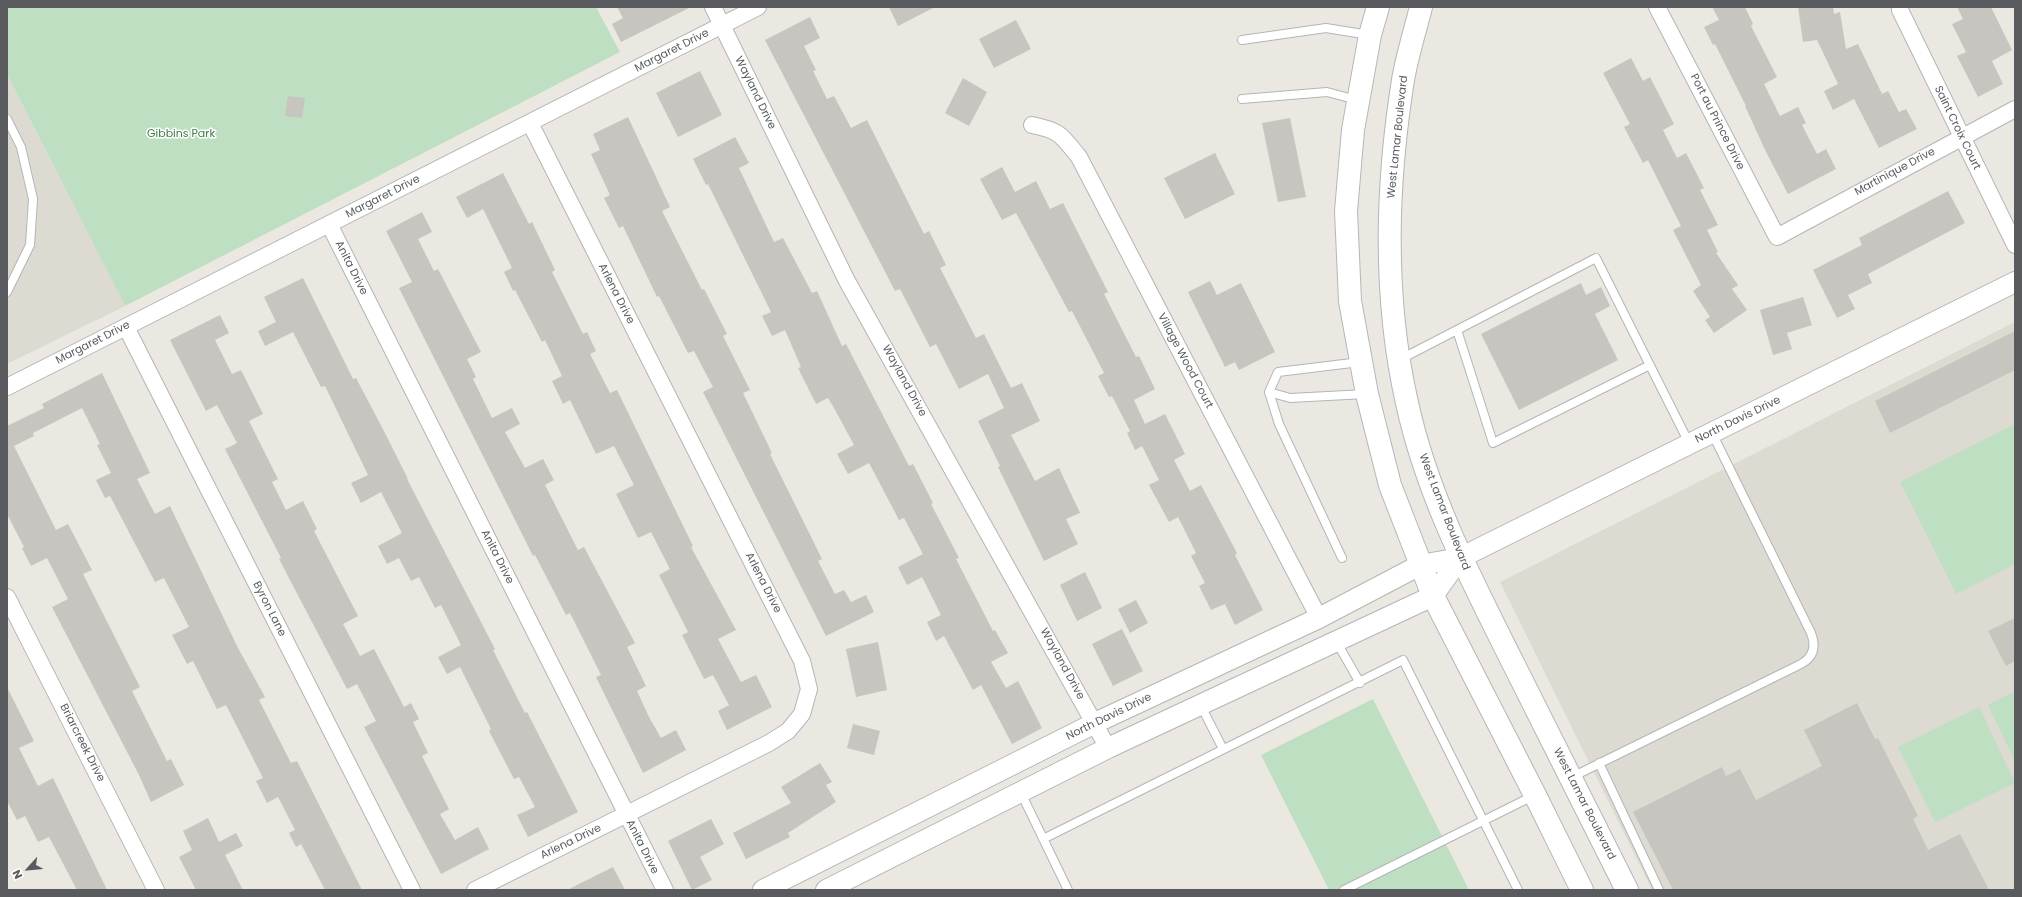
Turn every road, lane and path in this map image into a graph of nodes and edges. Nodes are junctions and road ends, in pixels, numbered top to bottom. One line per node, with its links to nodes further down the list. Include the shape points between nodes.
1 (713, 7): 7 (street, Wayland Drive)
2 (758, 7): 7 (street, Margaret Drive)
3 (1378, 7): 8 (main road)
4 (1421, 7): 24 (main road, West Lamar Boulevard, via 1403,78 1391,178 1389,271)
5 (1657, 7): 18 (street, Port au Prince Drive)
6 (1900, 10): 16 (street, Saint Croix Court)
7 (722, 26): 14 (street, Margaret Drive); 41 (street, Wayland Drive, via 847,281)
8 (1370, 35): 9 (lane, via 1326,28); 11 (main road)
9 (1242, 40)
10 (1242, 99): 11 (lane, via 1327,92)
11 (1358, 101): 25 (main road, via 1346,210 1350,301)
12 (2015, 109): 16 (street, Martinique Drive)
13 (7, 119): 21 (lane, via 21,147 33,199 30,246)
14 (530, 123): 17 (street, Margaret Drive); 48 (street, Arlena Drive, via 802,661 809,689 802,714 788,731)
15 (1032, 125): 37 (street, Village Wood Court, via 1059,133 1079,157)
16 (1962, 138): 18 (street, Martinique Drive); 19 (street, Saint Croix Court)
17 (329, 224): 22 (street, Margaret Drive); 48 (street, Anita Drive)
18 (1776, 237)
19 (2015, 245)
20 (2015, 282): 30 (street, North Davis Drive)
21 (7, 292)
22 (126, 327): 27 (street, Margaret Drive); 52 (street, Byron Lane)
23 (1457, 330): 24 (lane); 26 (lane, via 1596,258); 26 (lane, via 1493,443)
24 (1398, 361): 33 (main road, West Lamar Boulevard, via 1427,474)
25 (1361, 362): 28 (lane, via 1278,372); 29 (main road)
26 (1650, 366): 31 (lane)
27 (7, 387)
28 (1270, 392): 29 (lane, via 1290,398); 32 (lane, via 1279,424)
29 (1367, 394): 34 (main road, via 1390,486)
30 (1712, 433): 31 (street, North Davis Drive); 44 (lane, via 1811,633 1814,640 1812,655 1801,664)
31 (1690, 444): 33 (street, North Davis Drive)
32 (1342, 558)
33 (1460, 558): 34 (street, North Davis Drive); 35 (street, North Davis Drive); 45 (main road, West Lamar Boulevard)
34 (1420, 565): 35 (main road); 37 (street, North Davis Drive)
35 (1432, 596): 38 (street, North Davis Drive); 47 (main road)
36 (7, 597): 51 (street, Briarcreek Drive)
37 (1319, 618): 41 (street, North Davis Drive)
38 (1336, 641): 39 (lane); 40 (street, North Davis Drive)
39 (1360, 683): 43 (lane); 49 (lane, via 1403,660)
40 (1201, 706): 42 (street, North Davis Drive); 43 (lane)
41 (1096, 723): 42 (street, Wayland Drive); 55 (street, North Davis Drive)
42 (1108, 748): 46 (street, North Davis Drive)
43 (1224, 749): 50 (lane)
44 (1599, 763): 45 (lane); 62 (lane)
45 (1571, 777): 61 (main road, West Lamar Boulevard)
46 (1021, 793): 50 (lane); 56 (street, North Davis Drive)
47 (1535, 795): 49 (lane); 60 (main road)
48 (626, 815): 53 (street, Arlena Drive); 54 (street, Anita Drive)
49 (1484, 820): 58 (lane); 59 (lane)
50 (1043, 839): 57 (lane)
51 (156, 890)
52 (412, 890)
53 (475, 890)
54 (665, 890)
55 (763, 890)
56 (827, 890)
57 (1068, 890)
58 (1344, 890)
59 (1518, 890)
60 (1582, 890)
61 (1627, 890)
62 (1659, 890)

